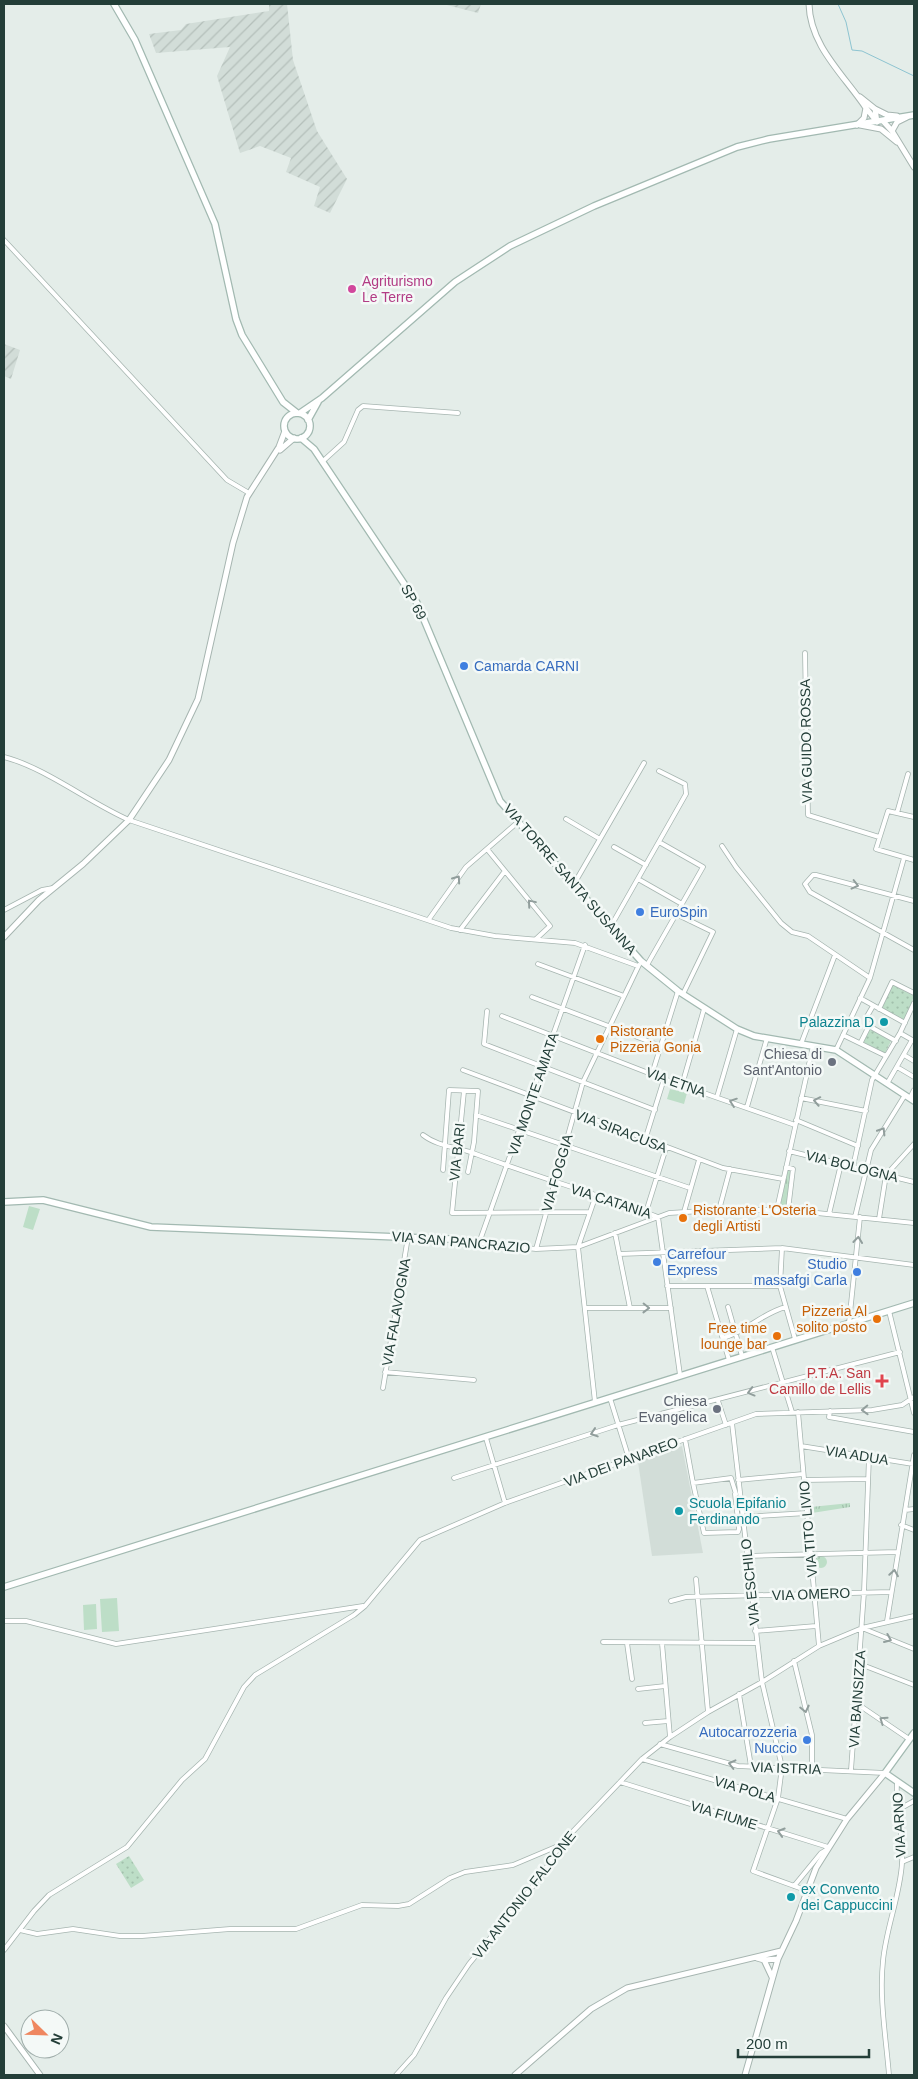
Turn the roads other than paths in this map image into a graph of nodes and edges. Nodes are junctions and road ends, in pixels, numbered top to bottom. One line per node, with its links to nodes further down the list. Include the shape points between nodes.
1 (114, 4): 14 (main road, via 135,40 214,224 242,335)
2 (809, 4): 3 (street, via 819,42)
3 (858, 95): 4 (street); 5 (street)
4 (866, 108): 8 (street); 9 (street, via 864,118)
5 (875, 110): 7 (street, via 887,116); 8 (street)
6 (914, 115): 7 (main road)
7 (907, 116): 8 (main road); 10 (street)
8 (880, 121): 9 (main road); 10 (street)
9 (856, 125): 10 (street); 13 (main road, via 754,142 718,154 594,206 510,246 456,282)
10 (890, 132): 11 (street)
11 (914, 167)
12 (4, 240): 25 (street, via 227,480)
13 (322, 398): 15 (main road); 18 (main road)
14 (283, 402): 15 (main road); 17 (main road)
15 (298, 413): 17 (main road); 18 (main road)
16 (458, 413): 24 (street, via 363,406 358,410 344,442)
17 (286, 419): 20 (main road)
18 (308, 420): 19 (main road)
19 (309, 429): 21 (main road); 22 (main road)
20 (285, 430): 21 (main road); 23 (street)
21 (297, 438): 22 (main road); 23 (street)
22 (314, 449): 24 (main road, SP 69)
23 (275, 454): 25 (street)
24 (322, 462): 29 (main road, SP 69, via 417,603)
25 (250, 493): 35 (street, via 232,543 194,710 169,760)
26 (805, 653): 37 (street, VIA GUIDO ROSSA, via 808,815)
27 (4, 757): 35 (street, via 20,761)
28 (644, 763): 38 (street)
29 (487, 770): 36 (main road, VIA TORRE SANTA SUSANNA, via 500,801)
30 (659, 772): 39 (street, via 684,784 687,790)
31 (908, 774): 32 (street)
32 (897, 813): 33 (street); 37 (street, via 885,815)
33 (914, 817)
34 (566, 819): 38 (street)
35 (129, 820): 49 (street); 55 (street)
36 (518, 822): 42 (street); 48 (main road, VIA TORRE SANTA SUSANNA)
37 (879, 837): 43 (street, via 878,850)
38 (600, 839): 48 (street)
39 (659, 842): 45 (street); 52 (street, VIA FOGGIA, via 703,866)
40 (722, 846): 63 (street, via 781,923)
41 (614, 847): 45 (street)
42 (487, 849): 46 (street); 55 (street, one-way to 42, via 466,867)
43 (904, 858): 44 (street); 50 (street)
44 (914, 860)
45 (646, 865): 47 (street)
46 (505, 871): 57 (street); 60 (street, one-way to 46, via 550,926)
47 (638, 879): 52 (street); 56 (street)
48 (574, 884): 56 (main road, VIA TORRE SANTA SUSANNA)
49 (53, 888): 53 (street, via 42,890); 59 (street)
50 (894, 895): 51 (street); 58 (street); 58 (street, one-way to 50, via 806,889 805,884 816,875)
51 (914, 901)
52 (682, 904): 54 (street, VIA FOGGIA)
53 (4, 910)
54 (676, 914): 65 (street, VIA FOGGIA); 68 (street, via 713,932)
55 (429, 919): 57 (street)
56 (611, 926): 65 (main road, VIA TORRE SANTA SUSANNA)
57 (460, 930): 60 (street)
58 (883, 931): 62 (street); 67 (street)
59 (4, 937)
60 (536, 939): 61 (street)
61 (585, 945): 65 (street); 66 (street, VIA MONTE AMIATA)
62 (914, 950)
63 (835, 954): 67 (street); 91 (street)
64 (538, 964): 66 (street)
65 (645, 965): 68 (main road, VIA TORRE SANTA SUSANNA); 70 (street, VIA FOGGIA)
66 (574, 978): 70 (street); 77 (street, VIA MONTE AMIATA)
67 (870, 978): 72 (street)
68 (680, 993): 75 (main road, VIA TORRE SANTA SUSANNA); 92 (street)
69 (914, 993): 76 (street, via 892,982)
70 (624, 996): 82 (street, VIA FOGGIA)
71 (532, 997): 77 (street)
72 (860, 998): 74 (street); 86 (street)
73 (914, 1003): 80 (street)
74 (873, 1006): 76 (street); 81 (street, via 866,1018)
75 (704, 1009): 83 (main road, VIA TORRE SANTA SUSANNA); 108 (street)
76 (879, 1009): 80 (street)
77 (562, 1010): 82 (street); 85 (street, VIA MONTE AMIATA)
78 (487, 1011): 99 (street, via 484,1044)
79 (502, 1016): 85 (street, VIA ETNA)
80 (905, 1024): 84 (street)
81 (869, 1026): 89 (street); 90 (street)
82 (608, 1027): 92 (street); 95 (street, VIA FOGGIA)
83 (736, 1030): 87 (main road, VIA TORRE SANTA SUSANNA); 112 (street)
84 (900, 1033): 88 (street); 89 (street)
85 (553, 1035): 95 (street, VIA ETNA); 99 (street, VIA MONTE AMIATA)
86 (843, 1035): 90 (street); 94 (street)
87 (766, 1038): 91 (main road, VIA TORRE SANTA SUSANNA); 115 (street)
88 (913, 1040): 96 (street)
89 (896, 1041): 97 (street)
90 (861, 1042): 97 (street)
91 (801, 1044): 93 (main road, VIA TORRE SANTA SUSANNA)
92 (661, 1046): 102 (street)
93 (813, 1046): 94 (main road, VIA TORRE SANTA SUSANNA); 113 (street)
94 (836, 1050): 103 (main road, VIA TORRE SANTA SUSANNA)
95 (596, 1052): 102 (street, VIA ETNA); 106 (street, VIA FOGGIA)
96 (904, 1055): 98 (street); 100 (street)
97 (886, 1056): 103 (street)
98 (914, 1061)
99 (542, 1067): 106 (street); 111 (street, VIA MONTE AMIATA)
100 (897, 1067): 104 (street); 107 (street)
101 (462, 1070): 111 (street, VIA SIRACUSA)
102 (652, 1074): 105 (street, VIA ETNA)
103 (875, 1075): 107 (main road, VIA TORRE SANTA SUSANNA); 117 (street)
104 (914, 1078)
105 (664, 1079): 108 (street, VIA ETNA); 116 (street)
106 (583, 1082): 116 (street); 118 (street, VIA FOGGIA)
107 (888, 1082): 114 (main road, VIA TORRE SANTA SUSANNA)
108 (682, 1085): 112 (street, VIA ETNA)
109 (914, 1090): 114 (street)
110 (464, 1091): 119 (street, VIA BARI, via 478,1091); 125 (street, VIA BARI, via 449,1090); 128 (street, VIA BARI)
111 (532, 1097): 118 (street, VIA SIRACUSA); 121 (street, VIA MONTE AMIATA)
112 (717, 1097): 115 (street, VIA ETNA, one-way to 112)
113 (801, 1098): 117 (street, one-way to 113); 120 (street)
114 (910, 1098): 139 (street, one-way to 114, via 876,1141)
115 (747, 1107): 120 (street, VIA ETNA)
116 (655, 1110): 123 (street)
117 (866, 1111): 127 (street)
118 (574, 1113): 123 (street, VIA SIRACUSA); 126 (street, VIA FOGGIA)
119 (476, 1115): 121 (street); 131 (street, VIA BARI)
120 (796, 1122): 127 (street, VIA ETNA); 130 (street)
121 (520, 1130): 126 (street); 134 (street, VIA MONTE AMIATA)
122 (423, 1135): 125 (street, VIA CATANIA, via 434,1143)
123 (645, 1140): 129 (street, VIA SIRACUSA)
124 (914, 1144): 141 (street)
125 (445, 1145): 128 (street, VIA CATANIA); 137 (street, VIA BARI)
126 (565, 1145): 142 (street); 145 (street, VIA FOGGIA)
127 (858, 1146): 136 (street)
128 (458, 1148): 131 (street, VIA CATANIA); 155 (street, VIA BARI, via 452,1213)
129 (666, 1148): 132 (street, VIA SIRACUSA); 142 (street)
130 (790, 1150): 133 (street, VIA BOLOGNA); 135 (street)
131 (471, 1152): 134 (street, VIA CATANIA); 140 (street, VIA BARI)
132 (698, 1160): 138 (street, VIA SIRACUSA); 146 (street)
133 (841, 1164): 136 (street, VIA BOLOGNA); 157 (street)
134 (507, 1166): 145 (street, VIA CATANIA); 155 (street, VIA MONTE AMIATA)
135 (786, 1166): 143 (street); 151 (street, via 794,1169)
136 (853, 1167): 139 (street, VIA BOLOGNA)
137 (443, 1170)
138 (730, 1170): 143 (street, VIA SIRACUSA); 150 (street)
139 (866, 1170): 141 (street, VIA BOLOGNA); 159 (street)
140 (468, 1172)
141 (886, 1175): 144 (street, VIA BOLOGNA); 160 (street)
142 (656, 1176): 146 (street); 153 (street)
143 (783, 1179): 149 (street)
144 (914, 1182)
145 (555, 1183): 147 (street, VIA CATANIA); 156 (street, VIA FOGGIA)
146 (690, 1188): 154 (street)
147 (596, 1195): 152 (street); 153 (street, VIA CATANIA)
148 (4, 1202): 163 (main road, VIA SAN PANCRAZIO, via 43,1200 151,1227)
149 (777, 1209): 150 (street, VIA SAN PANCRAZIO); 151 (street, VIA SAN PANCRAZIO)
150 (719, 1210): 154 (street, VIA SAN PANCRAZIO)
151 (788, 1210): 157 (street, VIA SAN PANCRAZIO)
152 (590, 1212): 156 (street); 165 (street)
153 (646, 1212): 158 (street, VIA CATANIA)
154 (684, 1212): 158 (street, VIA SAN PANCRAZIO)
155 (490, 1213): 156 (street); 164 (street, VIA MONTE AMIATA)
156 (546, 1214): 167 (street, VIA FOGGIA)
157 (829, 1214): 159 (street, VIA SAN PANCRAZIO)
158 (658, 1217): 162 (street, VIA SAN PANCRAZIO); 168 (street)
159 (858, 1217): 160 (street, VIA SAN PANCRAZIO); 170 (street, one-way to 159)
160 (878, 1219): 161 (street, VIA SAN PANCRAZIO)
161 (914, 1222)
162 (615, 1234): 165 (street, VIA SAN PANCRAZIO); 169 (street)
163 (408, 1237): 164 (main road, VIA SAN PANCRAZIO); 190 (street, VIA FALAVOGNA)
164 (479, 1243): 167 (street, VIA SAN PANCRAZIO)
165 (578, 1247): 167 (street, VIA SAN PANCRAZIO); 178 (street)
166 (782, 1248): 168 (street); 170 (street); 174 (street)
167 (536, 1249)
168 (663, 1252): 169 (street); 172 (street)
169 (619, 1254): 179 (street)
170 (856, 1256): 171 (street); 182 (street)
171 (914, 1265)
172 (667, 1286): 173 (street); 180 (street)
173 (708, 1286): 174 (street); 184 (street)
174 (780, 1286): 177 (street)
175 (914, 1303): 181 (main road)
176 (728, 1307): 183 (street)
177 (786, 1307): 183 (street, via 771,1311); 185 (street)
178 (586, 1308): 179 (street); 198 (street)
179 (630, 1308): 180 (street, one-way to 180)
180 (671, 1308): 191 (street)
181 (889, 1311): 182 (main road); 187 (street)
182 (849, 1323): 185 (main road)
183 (736, 1335): 184 (street); 188 (street)
184 (723, 1338): 189 (street)
185 (795, 1340): 186 (main road)
186 (772, 1347): 188 (main road); 193 (street)
187 (900, 1352): 193 (street); 196 (street)
188 (742, 1356): 189 (main road)
189 (729, 1360): 191 (main road)
190 (385, 1372): 192 (street); 194 (street, VIA FALAVOGNA)
191 (680, 1375): 195 (main road)
192 (474, 1380)
193 (782, 1384): 197 (street, one-way to 197); 200 (street)
194 (383, 1388)
195 (610, 1398): 198 (main road); 204 (street)
196 (913, 1398): 199 (street, VIA DEI PANAREO, one-way to 199, via 902,1405 872,1410); 202 (street)
197 (718, 1401): 204 (street); 205 (street)
198 (595, 1402): 207 (main road)
199 (830, 1411): 201 (street, VIA DEI PANAREO); 206 (street, via 829,1417)
200 (792, 1412): 201 (street, VIA DEI PANAREO); 203 (street, VIA DEI PANAREO, via 756,1414)
201 (798, 1412): 209 (street, VIA TITO LIVIO)
202 (914, 1413)
203 (732, 1422): 205 (street, VIA DEI PANAREO); 219 (street, VIA ESCHILO)
204 (618, 1425): 212 (street); 214 (street, one-way to 214)
205 (726, 1425): 208 (street, VIA DEI PANAREO)
206 (914, 1432)
207 (486, 1438): 214 (street); 235 (main road)
208 (685, 1439): 212 (street, VIA DEI PANAREO); 221 (street)
209 (801, 1446): 211 (street, VIA ADUA); 216 (street, VIA TITO LIVIO)
210 (914, 1455): 213 (street)
211 (868, 1457): 213 (street, VIA ADUA); 218 (street, VIA BAINSIZZA)
212 (629, 1459): 223 (street, VIA DEI PANAREO)
213 (913, 1464): 215 (street)
214 (494, 1465): 217 (street); 223 (street)
215 (913, 1472): 225 (street)
216 (803, 1474): 219 (street); 220 (street, VIA TITO LIVIO)
217 (454, 1478)
218 (868, 1479): 220 (street); 230 (street, VIA BAINSIZZA)
219 (738, 1480): 222 (street, VIA ESCHILO)
220 (804, 1480): 226 (street, VIA TITO LIVIO)
221 (693, 1483): 222 (street, via 731,1478); 222 (street, via 704,1533 738,1532)
222 (737, 1494): 227 (street, VIA ESCHILO)
223 (505, 1503): 242 (street, VIA DEI PANAREO, via 420,1540)
224 (914, 1509): 225 (street)
225 (905, 1510): 228 (street)
226 (807, 1513): 227 (street); 232 (street, VIA TITO LIVIO)
227 (743, 1517): 233 (street, VIA ESCHILO)
228 (902, 1525): 229 (street); 231 (street)
229 (914, 1530)
230 (866, 1552): 231 (street); 232 (street); 236 (street, VIA BAINSIZZA)
231 (898, 1552): 237 (street, one-way to 231)
232 (810, 1553): 233 (street); 238 (street, VIA TITO LIVIO)
233 (746, 1556): 240 (street, VIA ESCHILO)
234 (696, 1579): 239 (street)
235 (4, 1587)
236 (864, 1592): 237 (street, VIA OMERO); 238 (street, VIA OMERO); 247 (street, VIA BAINSIZZA)
237 (891, 1592): 245 (street)
238 (813, 1594): 240 (street, VIA OMERO); 246 (street, VIA TITO LIVIO)
239 (699, 1597): 240 (street, VIA OMERO); 241 (street, VIA OMERO); 252 (street)
240 (751, 1597): 248 (street, VIA ESCHILO)
241 (672, 1601)
242 (365, 1606): 244 (street, via 116,1644 26,1622); 292 (street, VIA DEI PANAREO, via 255,1675 244,1687 206,1758 182,1780 127,1847 50,1895)
243 (914, 1616): 245 (street, VIA ANTONIO FALCONE)
244 (4, 1621)
245 (887, 1621): 247 (street, VIA ANTONIO FALCONE)
246 (816, 1626): 248 (street); 254 (street, VIA TITO LIVIO)
247 (862, 1628): 254 (street, VIA ANTONIO FALCONE); 255 (street, one-way to 255); 257 (street, VIA BAINSIZZA)
248 (755, 1631): 253 (street, VIA ESCHILO)
249 (603, 1642): 250 (street)
250 (626, 1643): 251 (street); 258 (street)
251 (662, 1643): 252 (street); 261 (street)
252 (702, 1643): 253 (street); 265 (street)
253 (757, 1643): 259 (street, VIA ESCHILO)
254 (819, 1646): 256 (street, VIA ANTONIO FALCONE)
255 (914, 1649)
256 (794, 1661): 259 (street, VIA ANTONIO FALCONE); 275 (street, one-way to 275, via 812,1735)
257 (860, 1664): 260 (street); 264 (street, VIA BAINSIZZA)
258 (632, 1679)
259 (762, 1682): 263 (street, VIA ANTONIO FALCONE); 274 (street, VIA ESCHILO)
260 (914, 1685)
261 (666, 1686): 262 (street); 266 (street)
262 (638, 1689)
263 (739, 1694): 265 (street, VIA ANTONIO FALCONE); 273 (street)
264 (856, 1703): 270 (street, one-way to 264); 276 (street, VIA BAINSIZZA)
265 (708, 1712): 269 (street, VIA ANTONIO FALCONE)
266 (668, 1721): 267 (street); 269 (street)
267 (645, 1722)
268 (914, 1733): 270 (main road)
269 (670, 1736): 271 (street, VIA ANTONIO FALCONE)
270 (909, 1739): 277 (main road)
271 (660, 1744): 272 (street, VIA ANTONIO FALCONE); 273 (street, VIA ISTRIA, one-way to 271, via 738,1766)
272 (642, 1759): 278 (street, VIA ANTONIO FALCONE); 281 (street, VIA POLA)
273 (751, 1766): 274 (street, VIA ISTRIA)
274 (782, 1767): 275 (street, VIA ISTRIA); 281 (street)
275 (812, 1768): 276 (street, VIA ISTRIA)
276 (852, 1770): 277 (street, VIA ISTRIA)
277 (885, 1773): 279 (main road); 284 (street)
278 (620, 1782): 285 (street, VIA FIUME); 286 (street, VIA ANTONIO FALCONE)
279 (897, 1783): 280 (main road); 283 (street, VIA ARNO)
280 (914, 1793)
281 (778, 1798): 284 (street, VIA POLA); 285 (street)
282 (914, 1801): 283 (street)
283 (898, 1813): 289 (street, VIA ARNO)
284 (848, 1819): 287 (street)
285 (767, 1828): 287 (street, VIA FIUME, one-way to 285); 290 (street, via 753,1871)
286 (560, 1845): 292 (street, via 513,1865 465,1872 410,1904 362,1905 296,1929 230,1928 142,1936 73,1929 37,1934); 301 (street, VIA ANTONIO FALCONE, via 542,1875 469,1964 414,2055)
287 (827, 1849): 290 (street); 291 (street)
288 (914, 1857): 289 (street)
289 (902, 1862): 304 (street, VIA ARNO, via 883,1960)
290 (794, 1886): 291 (street)
291 (808, 1891): 294 (street)
292 (20, 1930): 293 (street, VIA DEI PANAREO)
293 (4, 1950)
294 (781, 1951): 295 (street); 296 (street)
295 (756, 1958): 297 (street); 302 (street, via 641,1983 608,1997)
296 (778, 1959): 297 (street); 298 (street)
297 (764, 1960): 298 (street)
298 (773, 1977): 303 (street)
299 (4, 2026): 300 (street)
300 (40, 2075)
301 (396, 2075)
302 (514, 2075)
303 (745, 2075)
304 (889, 2075)

